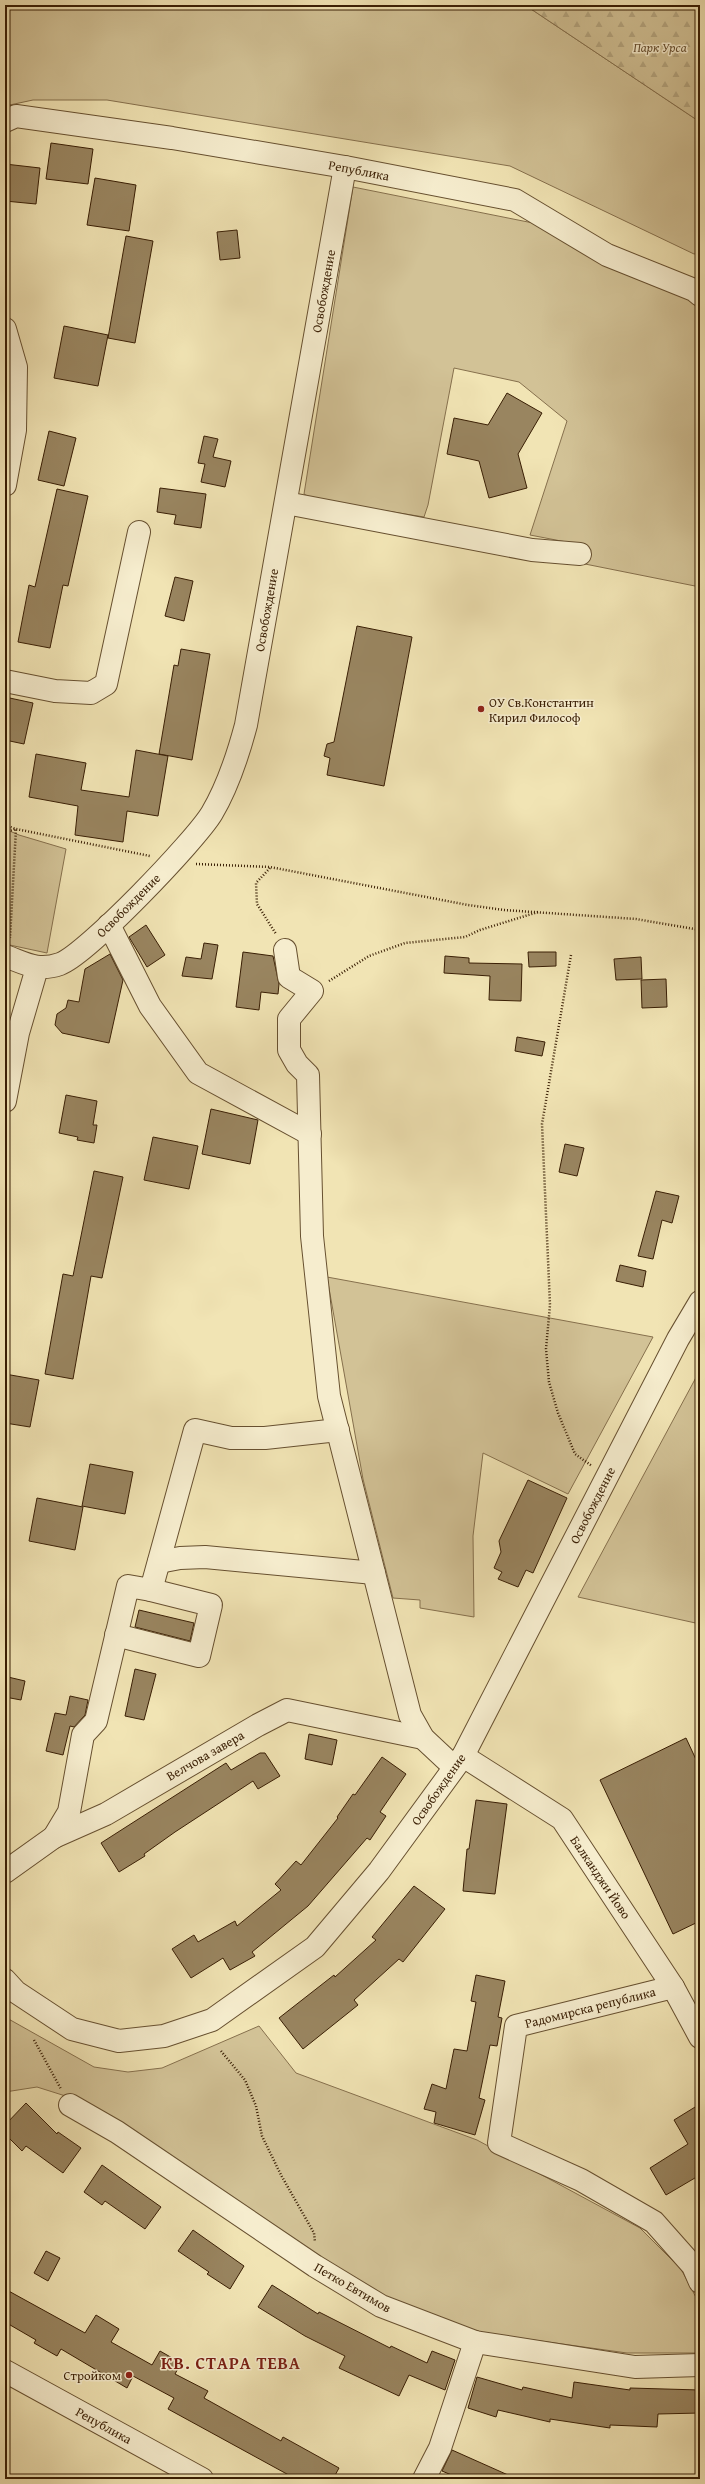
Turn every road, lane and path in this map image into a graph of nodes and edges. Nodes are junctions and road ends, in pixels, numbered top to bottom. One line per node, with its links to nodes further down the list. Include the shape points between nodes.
1 (5, 121): 2 (street, Република, via 16,116 164,136)
2 (345, 167): 3 (street, Република, via 516,200 607,255); 6 (street, Освобождение)
3 (697, 292)
4 (5, 329): 5 (street, via 16,367 16,430)
5 (5, 485)
6 (286, 503): 8 (street, via 532,550); 13 (street, Освобождение, via 246,725 238,755 212,813 194,838)
7 (139, 532): 9 (street, via 106,684 90,693 55,691)
8 (580, 554)
9 (5, 681)
10 (5, 824): 11 (path)
11 (16, 829): 12 (path); 13 (path); 20 (path)
12 (5, 832)
13 (172, 860): 14 (path); 16 (street, Освобождение)
14 (270, 867): 15 (path, via 468,905); 18 (path, via 256,883 257,904)
15 (540, 911): 17 (path, via 636,919); 22 (path, via 465,937 405,943 369,956)
16 (109, 925): 21 (street, Освобождение, via 61,964); 24 (street, via 150,1006 198,1072)
17 (700, 930)
18 (285, 950): 22 (street, via 289,977)
19 (571, 955): 27 (path, via 542,1124 550,1306 546,1349 549,1382 574,1454)
20 (7, 956): 21 (street)
21 (37, 968): 23 (street, via 18,1033)
22 (312, 991): 24 (street, via 289,1019 289,1050 297,1064 308,1075)
23 (5, 1101)
24 (310, 1134): 26 (street, via 312,1236 329,1396)
25 (700, 1302): 27 (street, Освобождение)
26 (338, 1430): 28 (street, via 265,1438 231,1438 196,1430); 29 (street)
27 (607, 1476): 33 (street, Освобождение)
28 (159, 1562): 29 (street, via 180,1558 205,1558); 30 (street)
29 (374, 1573): 32 (street, via 410,1715)
30 (151, 1590): 31 (street, via 128,1586); 31 (street, via 211,1605 199,1656)
31 (116, 1635): 34 (street, via 96,1721 83,1735 69,1812)
32 (423, 1738): 33 (street, Балканджи Йово); 34 (street, Велчова завера, via 287,1710 106,1814)
33 (459, 1761): 36 (street, Освобождение, via 379,1871 315,1947 212,2020 164,2036 118,2041 72,2029 16,1992); 37 (street, Балканджи Йово, via 562,1819)
34 (54, 1837): 35 (street, Велчова завера)
35 (5, 1872)
36 (5, 1980)
37 (673, 1986): 38 (street, Балканджи Йово); 43 (street, Радомирска република, via 516,2026 499,2143 581,2180 654,2222 693,2266)
38 (700, 2037)
39 (34, 2040): 41 (path)
40 (222, 2051): 42 (path, via 245,2080 256,2106 262,2136 281,2176 314,2233)
41 (70, 2105): 44 (street, Петко Евтимов, via 117,2132 315,2266 381,2306)
42 (315, 2244)
43 (700, 2282)
44 (475, 2342): 45 (street, Петко Евтимов, via 635,2367); 48 (street, via 440,2448)
45 (700, 2365)
46 (5, 2371): 47 (street, Република)
47 (202, 2479)
48 (424, 2479)

